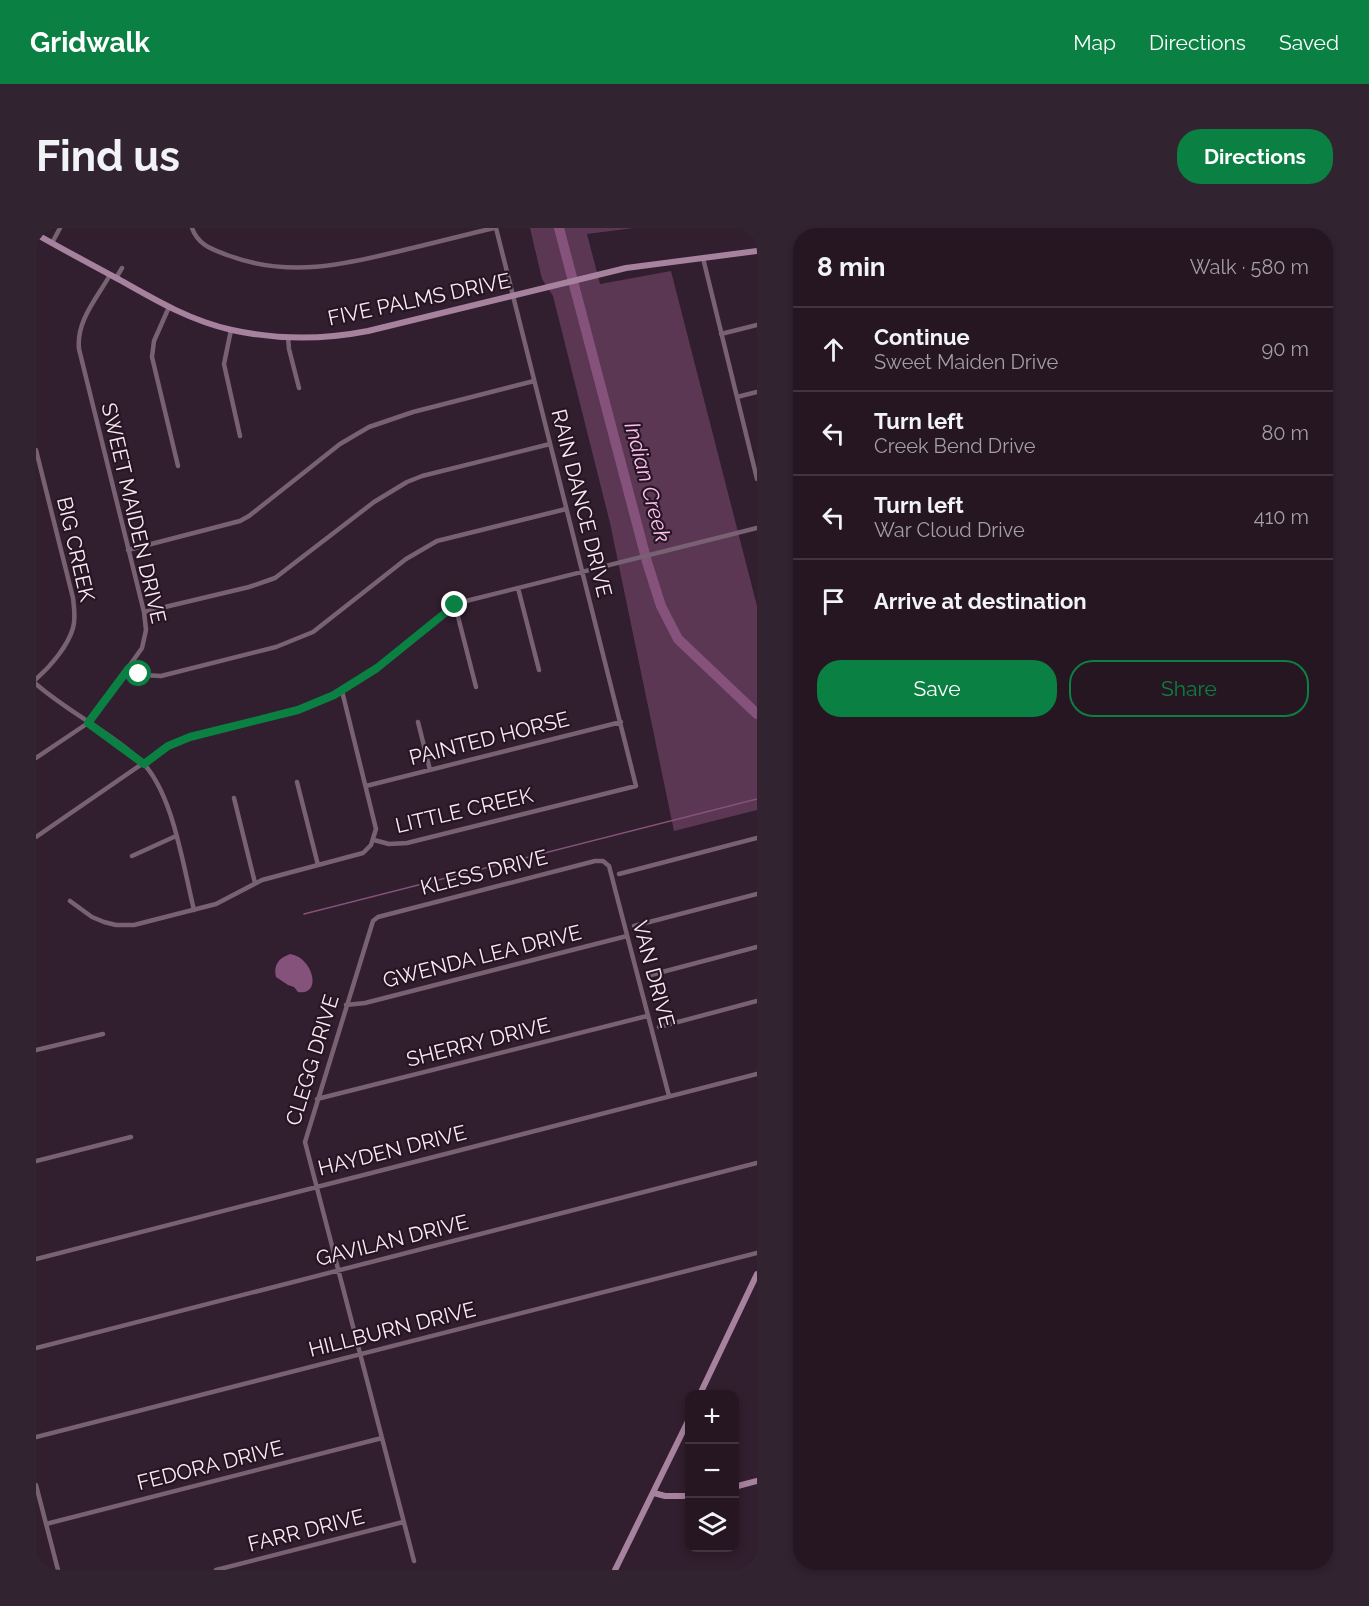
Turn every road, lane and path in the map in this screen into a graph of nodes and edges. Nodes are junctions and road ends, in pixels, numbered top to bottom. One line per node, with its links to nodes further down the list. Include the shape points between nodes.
1 (60, 228): 5 (street)
2 (192, 228): 3 (street, via 198,240 210,248 257,263 296,268 342,265)
3 (495, 228): 10 (street, RAIN DANCE DRIVE)
4 (36, 234): 5 (street, FIVE PALMS DRIVE)
5 (52, 243): 9 (street, FIVE PALMS DRIVE)
6 (757, 251): 7 (street, FIVE PALMS DRIVE)
7 (703, 258): 10 (street, FIVE PALMS DRIVE, via 645,264); 14 (street)
8 (122, 268): 9 (street, SWEET MAIDEN DRIVE)
9 (113, 277): 11 (street, FIVE PALMS DRIVE); 28 (street, SWEET MAIDEN DRIVE, via 82,322 78,344)
10 (513, 296): 15 (street, FIVE PALMS DRIVE, via 368,332); 16 (street, RAIN DANCE DRIVE)
11 (169, 307): 13 (street, FIVE PALMS DRIVE); 24 (street, via 154,340 152,357)
12 (757, 325): 14 (street)
13 (231, 330): 15 (street, FIVE PALMS DRIVE); 20 (street, via 224,364)
14 (721, 334): 19 (street)
15 (288, 337): 17 (street)
16 (534, 381): 21 (street, RAIN DANCE DRIVE); 28 (street, via 390,418 340,444 240,521)
17 (299, 388)
18 (757, 392): 19 (street)
19 (737, 397): 23 (street)
20 (240, 436)
21 (550, 444): 26 (street, RAIN DANCE DRIVE); 32 (street, via 407,482 374,502 275,578)
22 (36, 450): 35 (street, BIG CREEK, via 75,615 68,640)
23 (755, 460): 25 (street)
24 (178, 466)
25 (757, 479)
26 (566, 509): 29 (street, RAIN DANCE DRIVE); 33 (street, via 425,546 312,632 286,644 161,676 143,675)
27 (757, 528): 29 (street)
28 (128, 550): 32 (street, SWEET MAIDEN DRIVE)
29 (582, 572): 30 (street); 40 (street, RAIN DANCE DRIVE)
30 (518, 588): 31 (street); 34 (street)
31 (455, 605): 37 (street); 38 (street)
32 (144, 612): 33 (street, SWEET MAIDEN DRIVE, via 144,642)
33 (129, 668): 41 (street, SWEET MAIDEN DRIVE)
34 (539, 670)
35 (36, 679)
36 (36, 684): 41 (street)
37 (476, 687)
38 (342, 691): 43 (street, via 298,710 190,737 168,746); 46 (street)
39 (418, 722): 44 (street)
40 (621, 722): 44 (street, PAINTED HORSE); 47 (street, RAIN DANCE DRIVE)
41 (88, 723): 42 (street, SWEET MAIDEN DRIVE); 43 (street)
42 (36, 758)
43 (144, 764): 49 (street, via 165,797); 50 (street)
44 (430, 770): 46 (street, PAINTED HORSE)
45 (297, 782): 55 (street)
46 (366, 786): 52 (street, via 376,829)
47 (636, 786): 52 (street, LITTLE CREEK, via 407,843)
48 (234, 798): 57 (street)
49 (176, 836): 53 (street); 60 (street)
50 (36, 837)
51 (757, 838): 56 (street)
52 (374, 840): 55 (street, LITTLE CREEK, via 358,855)
53 (132, 856)
54 (603, 861): 61 (street, KLESS DRIVE); 63 (street, VAN DRIVE, via 609,866)
55 (318, 865): 57 (street, LITTLE CREEK)
56 (619, 874)
57 (255, 883): 60 (street, LITTLE CREEK, via 216,904)
58 (757, 894): 62 (street)
59 (70, 901): 60 (street, LITTLE CREEK, via 92,917 116,925 134,925)
60 (194, 910)
61 (375, 919): 67 (street, CLEGG DRIVE)
62 (634, 926)
63 (627, 936): 67 (street, GWENDA LEA DRIVE); 68 (street, VAN DRIVE)
64 (757, 947): 65 (street)
65 (647, 976)
66 (757, 1001): 69 (street)
67 (346, 1005): 74 (street, CLEGG DRIVE)
68 (647, 1016): 73 (street, VAN DRIVE); 74 (street, SHERRY DRIVE)
69 (659, 1027)
70 (103, 1034): 71 (street)
71 (36, 1050)
72 (757, 1074): 73 (street, HAYDEN DRIVE)
73 (669, 1096): 78 (street, HAYDEN DRIVE)
74 (316, 1099): 78 (street, CLEGG DRIVE, via 305,1140)
75 (132, 1137): 76 (street)
76 (36, 1161)
77 (757, 1163): 81 (street, GAVILAN DRIVE)
78 (316, 1187): 80 (street, HAYDEN DRIVE); 81 (street, CLEGG DRIVE)
79 (757, 1253): 84 (street, HILLBURN DRIVE)
80 (36, 1259)
81 (338, 1270): 83 (street, GAVILAN DRIVE); 84 (street, CLEGG DRIVE)
82 (757, 1274): 85 (street)
83 (36, 1348)
84 (359, 1354): 87 (street, HILLBURN DRIVE); 88 (street, CLEGG DRIVE)
85 (702, 1390)
86 (685, 1427): 92 (street)
87 (36, 1437)
88 (382, 1438): 94 (street, CLEGG DRIVE); 95 (street, FEDORA DRIVE)
89 (757, 1481): 91 (street)
90 (36, 1485): 95 (street)
91 (739, 1486)
92 (654, 1492): 93 (street); 99 (street)
93 (685, 1496)
94 (403, 1522): 96 (street, CLEGG DRIVE); 98 (street, FARR DRIVE)
95 (46, 1524): 97 (street)
96 (414, 1561)
97 (57, 1570)
98 (216, 1570)
99 (615, 1570)

